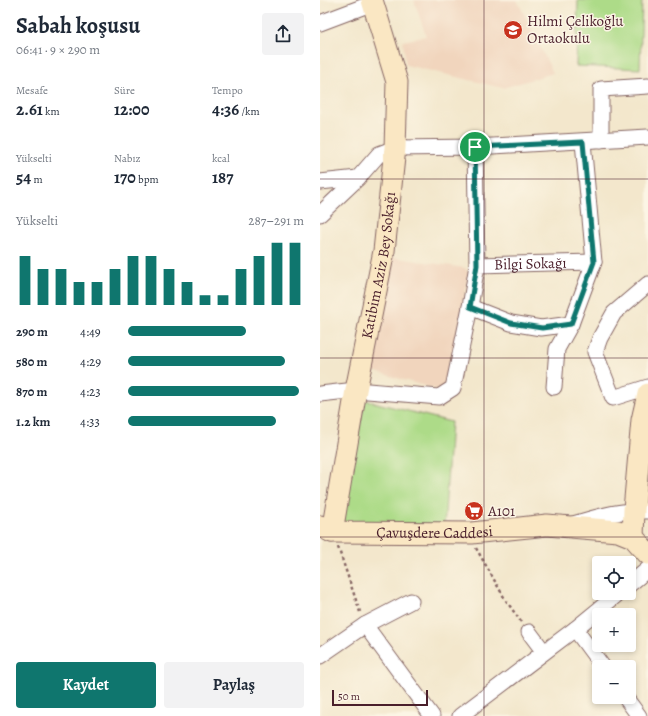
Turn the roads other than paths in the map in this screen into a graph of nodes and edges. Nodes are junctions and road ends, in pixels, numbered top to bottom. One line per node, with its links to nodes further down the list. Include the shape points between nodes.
1 (373, 2): 2 (street); 8 (street, Katibim Aziz Bey Sokağı, via 397,82)
2 (320, 23)
3 (648, 86): 5 (street, via 601,90)
4 (648, 137): 5 (street)
5 (601, 140): 6 (street)
6 (583, 142): 7 (street); 12 (street)
7 (475, 147): 8 (street); 13 (street)
8 (396, 148): 9 (street, via 379,154); 19 (street, Katibim Aziz Bey Sokağı, via 384,251)
9 (358, 178): 10 (street); 11 (street)
10 (320, 182)
11 (320, 214)
12 (594, 262): 13 (street, Bilgi Sokağı); 16 (street)
13 (477, 265): 15 (street, Bilgi Sokağı)
14 (648, 284): 18 (street, via 614,314 595,352 613,398)
15 (470, 307): 16 (street, via 511,323 542,328); 19 (street, Bilgi Sokağı, via 453,388 438,398)
16 (571, 324): 17 (street, via 557,349)
17 (554, 387)
18 (648, 387)
19 (356, 390): 20 (street, Bilgi Sokağı); 24 (street, Katibim Aziz Bey Sokağı)
20 (320, 394)
21 (648, 394): 22 (street, via 642,420)
22 (641, 510): 23 (street); 25 (street)
23 (563, 526): 24 (street, Çavuşdere Caddesi, via 547,525 472,533); 25 (street, Çavuşdere Caddesi, via 618,531)
24 (324, 533)
25 (633, 537): 26 (street, Çavuşdere Caddesi)
26 (648, 554)
27 (648, 569): 28 (street)
28 (636, 579)
29 (411, 600): 31 (street)
30 (610, 600): 32 (street)
31 (365, 625): 35 (street); 38 (street)
32 (574, 629): 34 (street); 36 (street)
33 (529, 632): 34 (street)
34 (544, 652): 39 (street)
35 (320, 656)
36 (597, 660)
37 (630, 704): 40 (street)
38 (432, 716)
39 (460, 716)
40 (639, 716)

